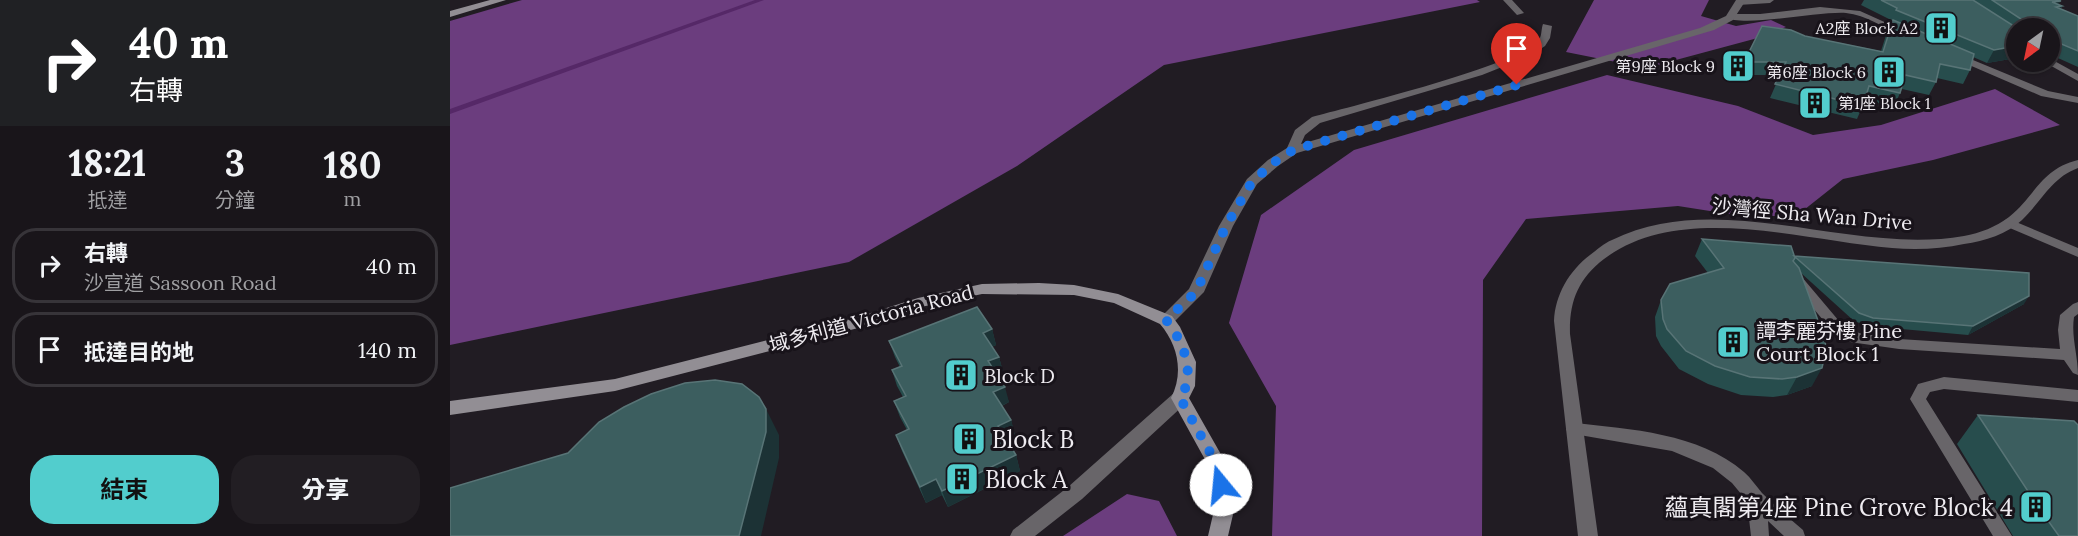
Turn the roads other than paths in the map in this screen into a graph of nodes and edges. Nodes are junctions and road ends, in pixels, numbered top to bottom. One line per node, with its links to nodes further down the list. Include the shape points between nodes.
1 (501, 0): 6 (main road)
2 (1507, 0): 5 (lane)
3 (1770, 0): 4 (lane)
4 (1741, 2): 7 (street)
5 (1520, 13)
6 (450, 14)
7 (1730, 17): 9 (lane, via 1753,19 1822,10 1850,12); 14 (street, via 1697,32)
8 (1547, 26): 14 (street, via 1541,44 1503,63 1316,120 1299,134)
9 (1912, 37)
10 (1943, 51): 13 (lane, via 2042,93)
11 (2060, 67): 12 (lane)
12 (2078, 78)
13 (2078, 100)
14 (1293, 150): 20 (street, via 1252,182 1226,226 1196,292)
15 (2078, 164): 16 (street, 沙灣徑 Sha Wan Drive, via 2049,177)
16 (2009, 223): 17 (lane); 26 (street, 沙灣徑 Sha Wan Drive, via 1962,241 1909,244 1732,224 1708,225 1653,231 1610,247 1579,274 1562,308)
17 (2078, 253)
18 (1794, 277): 21 (lane, via 1834,324 1855,338)
19 (2078, 307): 21 (lane, via 2067,315)
20 (1166, 320): 24 (main road, via 1188,362 1186,386); 25 (main road, 域多利道 Victoria Road, via 1118,299 1074,290 982,289 615,385)
21 (2068, 355): 22 (lane)
22 (2078, 369)
23 (2078, 396): 33 (lane, via 1944,383 1924,388 1918,399)
24 (1180, 398): 28 (street, via 1075,493); 29 (main road, via 1217,465 1225,506)
25 (450, 408)
26 (1574, 429): 27 (lane, via 1647,439 1705,456 1734,472); 30 (street, 沙灣徑 Sha Wan Drive)
27 (1755, 498): 31 (lane); 32 (lane)
28 (1020, 536)
29 (1218, 536)
30 (1588, 536)
31 (1760, 536)
32 (1796, 536)
33 (2002, 536)

